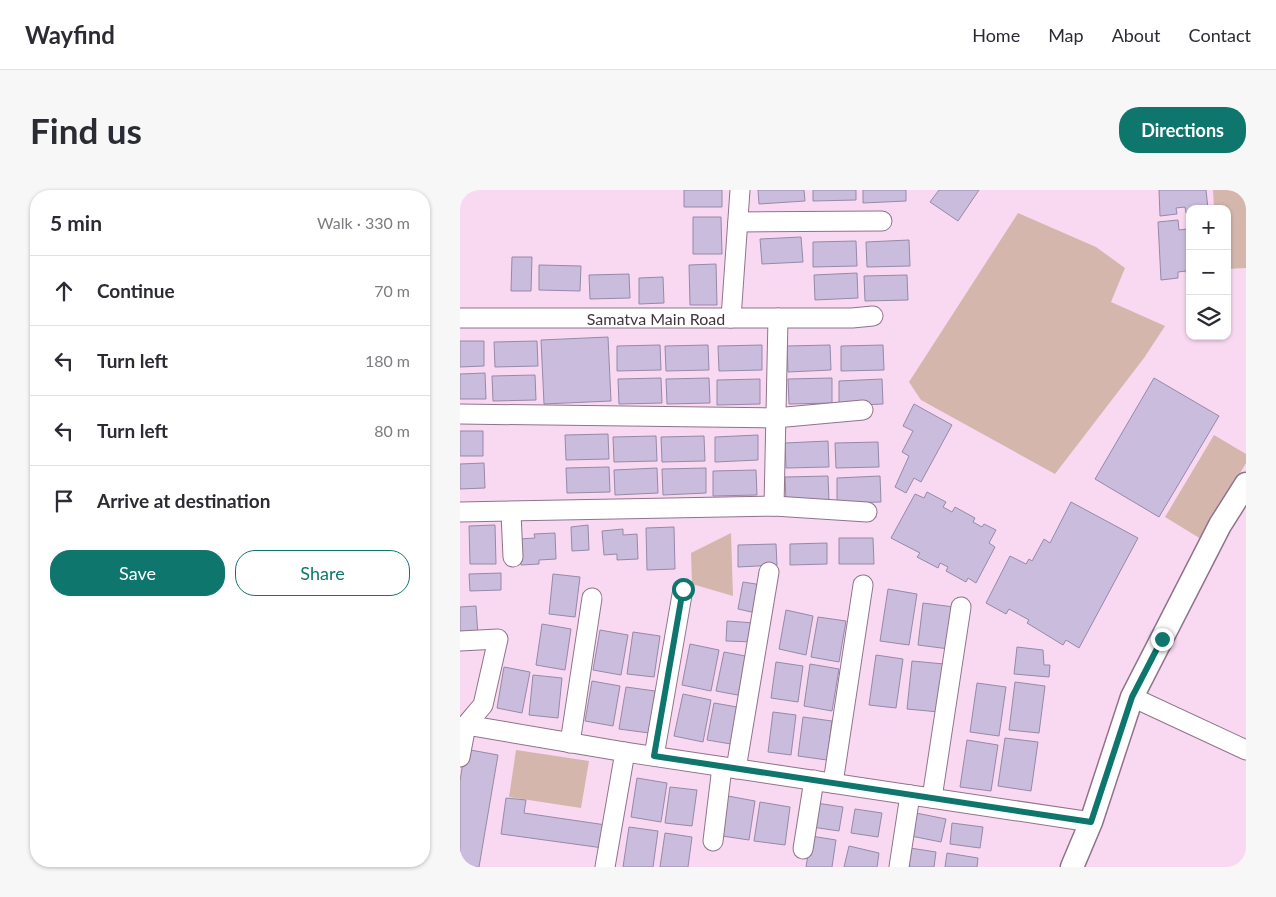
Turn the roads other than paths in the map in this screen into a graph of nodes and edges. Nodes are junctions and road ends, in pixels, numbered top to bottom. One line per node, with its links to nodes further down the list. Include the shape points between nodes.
1 (740, 190): 3 (street)
2 (882, 221): 3 (street)
3 (738, 222): 6 (street)
4 (873, 316): 7 (street, Samatva Main Road)
5 (460, 318): 6 (street, Samatva Main Road)
6 (731, 318): 7 (street, Samatva Main Road)
7 (778, 318): 10 (street)
8 (863, 410): 10 (street)
9 (460, 414): 10 (street)
10 (775, 418): 12 (street)
11 (1246, 484): 23 (street, via 1220,525)
12 (774, 506): 14 (street); 15 (street)
13 (460, 512): 15 (street)
14 (867, 512)
15 (511, 513): 16 (street)
16 (513, 558)
17 (769, 572): 30 (street)
18 (863, 585): 32 (street)
19 (683, 589): 28 (street)
20 (592, 598): 25 (street)
21 (961, 607): 34 (street)
22 (460, 641): 24 (street, via 498,639 483,705)
23 (1132, 697): 26 (street); 35 (street)
24 (466, 725): 25 (street); 29 (street)
25 (570, 743): 27 (street)
26 (1246, 750)
27 (625, 752): 28 (street); 38 (street)
28 (654, 756): 30 (street)
29 (460, 757)
30 (729, 768): 31 (street); 36 (street)
31 (814, 780): 32 (street); 37 (street)
32 (833, 783): 33 (street)
33 (910, 795): 34 (street); 39 (street)
34 (932, 798): 35 (street)
35 (1091, 822): 40 (street)
36 (713, 841)
37 (803, 849)
38 (605, 867)
39 (899, 867)
40 (1072, 867)

